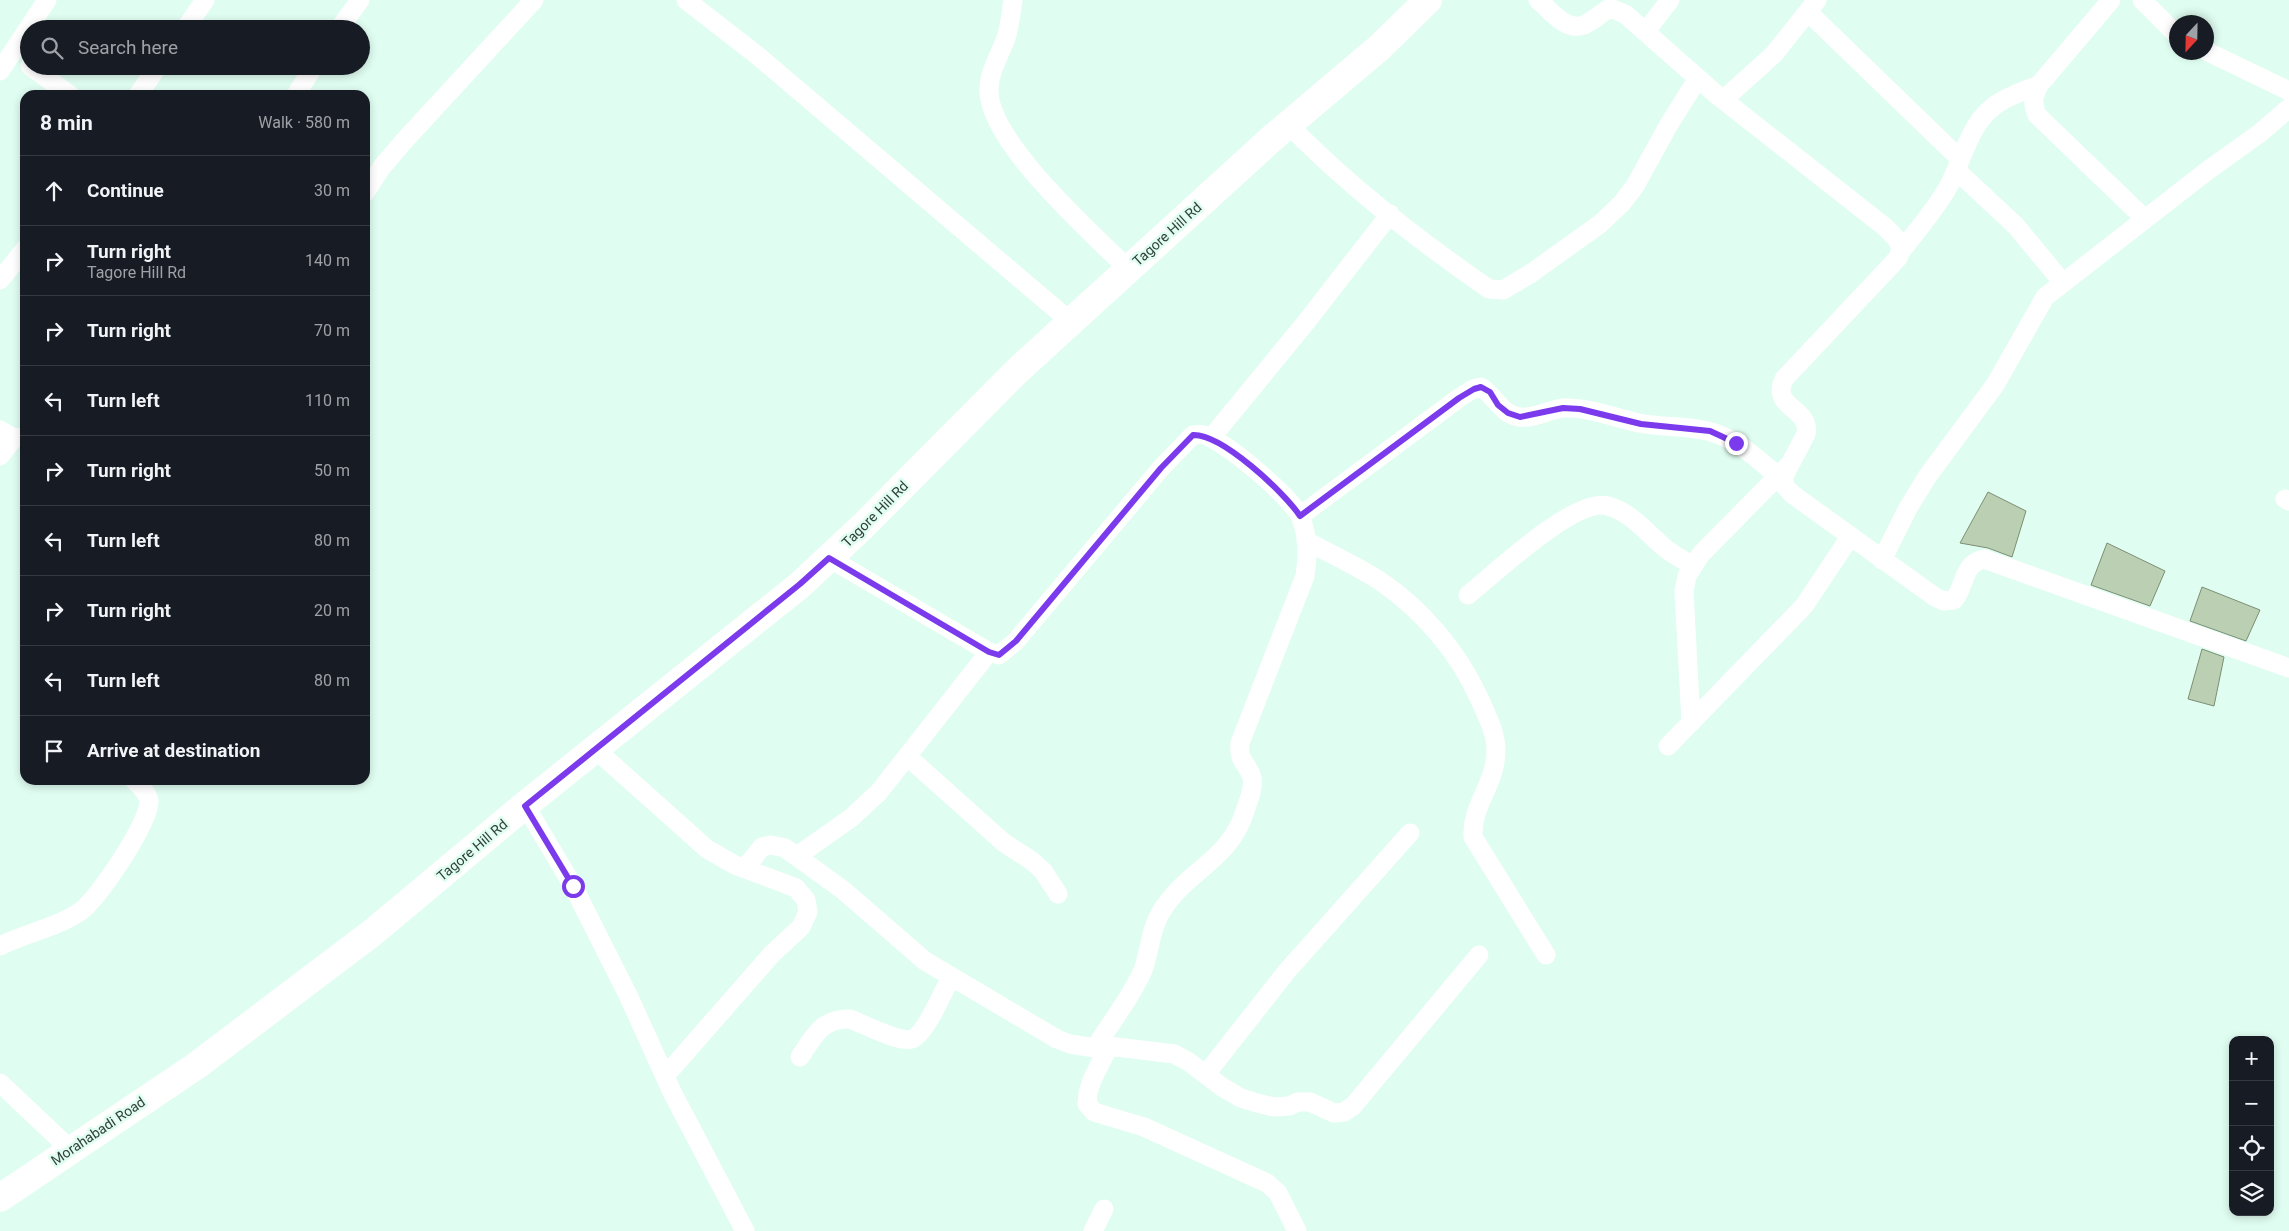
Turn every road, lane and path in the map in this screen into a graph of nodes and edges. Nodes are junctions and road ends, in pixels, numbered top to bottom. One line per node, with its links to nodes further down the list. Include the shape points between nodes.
1 (47, 0): 13 (street)
2 (205, 0): 14 (street)
3 (360, 0): 15 (street)
4 (534, 0): 36 (street, via 404,141)
5 (686, 0): 44 (street)
6 (1013, 0): 41 (street, via 1006,37 990,78 988,92 994,112 1023,162)
7 (1428, 0): 34 (main road, Tagore Hill Rd, via 1380,47)
8 (1538, 0): 17 (street, via 1567,25 1585,25 1610,8 1625,14)
9 (1670, 0): 17 (street)
10 (2111, 0): 27 (street)
11 (2142, 0): 16 (street)
12 (1812, 6): 32 (street, via 1774,54); 35 (street)
13 (30, 20)
14 (191, 20)
15 (346, 20)
16 (2169, 27)
17 (1646, 31): 26 (street)
18 (20, 32): 19 (street)
19 (6, 49): 21 (street); 22 (street)
20 (2214, 55): 31 (street)
21 (20, 59)
22 (0, 71)
23 (42, 75): 28 (street)
24 (152, 75): 29 (street)
25 (308, 75): 30 (street)
26 (1698, 78): 32 (street); 37 (street, via 1622,203 1600,224 1502,290 1489,289)
27 (2039, 85): 35 (street, via 2000,101 1988,110 1977,124); 38 (street, via 2032,105 2037,115)
28 (63, 90)
29 (141, 90)
30 (299, 90)
31 (2289, 92)
32 (1723, 100): 39 (street, via 1885,227 1900,242)
33 (2289, 108): 38 (street)
34 (1288, 124): 37 (street, via 1342,177); 41 (main road, Tagore Hill Rd)
35 (1958, 165): 39 (street, via 1935,208); 43 (street)
36 (370, 185)
37 (1390, 214): 46 (street)
38 (2145, 219): 43 (street)
39 (1901, 251): 48 (street, via 1784,379 1780,394 1804,419 1807,427)
40 (20, 255): 42 (street)
41 (1128, 269): 44 (main road, Tagore Hill Rd)
42 (0, 280)
43 (2064, 283): 53 (street, via 2045,297 2037,309 1995,384 1927,477)
44 (1071, 322): 52 (main road, Tagore Hill Rd, via 1016,372)
45 (13, 435): 47 (street)
46 (1211, 438): 49 (street, via 1273,485); 56 (street, via 1193,435 1183,443 1016,641 999,655)
47 (0, 456)
48 (1783, 471): 49 (street, via 1710,431 1641,424 1580,409 1563,408 1520,417 1508,413 1490,392 1481,387 1459,398); 50 (street, via 1784,485 1792,494); 54 (street)
49 (1300, 516): 51 (street)
50 (1850, 537): 53 (street); 58 (street, via 1804,606)
51 (1306, 541): 70 (street, via 1400,596 1438,634 1472,683 1494,734 1496,749 1494,774 1472,824 1473,837); 72 (street, via 1308,559 1305,576 1240,743 1239,755 1252,778 1246,809 1231,841 1185,884 1161,912 1136,984)
52 (829, 558): 56 (street); 60 (main road, Tagore Hill Rd)
53 (1882, 560): 57 (street, via 1934,596 1954,600 1968,568 1984,559)
54 (1692, 565): 55 (street, via 1665,548 1626,515 1607,505 1593,505 1566,517); 58 (street, via 1684,590)
55 (1468, 595)
56 (989, 652): 61 (street)
57 (2289, 668)
58 (1691, 723): 59 (street)
59 (1668, 746)
60 (595, 749): 63 (main road, Tagore Hill Rd); 66 (street, via 694,838 722,858)
61 (908, 757): 65 (street, via 864,806); 67 (street, via 1003,842 1043,871)
62 (139, 785): 68 (street, via 149,800 147,810 122,859 93,900 70,917)
63 (525, 806): 74 (main road, Tagore Hill Rd, via 372,933); 77 (street, via 573,886)
64 (1410, 834): 75 (street, via 1287,971)
65 (797, 856): 66 (street, via 785,848 762,847); 71 (street, via 878,917 925,961)
66 (745, 868): 77 (street, via 796,888 806,900 808,912 801,926 757,970)
67 (1058, 894)
68 (0, 946)
69 (1478, 955): 75 (street, via 1353,1106 1344,1112 1334,1113 1310,1102 1274,1107 1257,1103 1241,1098)
70 (1546, 955)
71 (951, 977): 72 (street, via 1057,1039 1082,1047); 73 (street, via 922,1032 913,1039 901,1039 850,1019 842,1019 831,1021 818,1031)
72 (1102, 1047): 75 (street, via 1174,1054); 83 (street, via 1088,1093 1088,1104 1094,1112 1144,1127 1267,1183 1278,1193)
73 (800, 1057)
74 (196, 1066): 78 (main road, Morahabadi Road)
75 (1206, 1074)
76 (0, 1083): 78 (street)
77 (669, 1084): 81 (street)
78 (70, 1150): 79 (main road, Morahabadi Road)
79 (0, 1198)
80 (1104, 1208): 82 (street)
81 (745, 1231)
82 (1093, 1231)
83 (1297, 1231)

